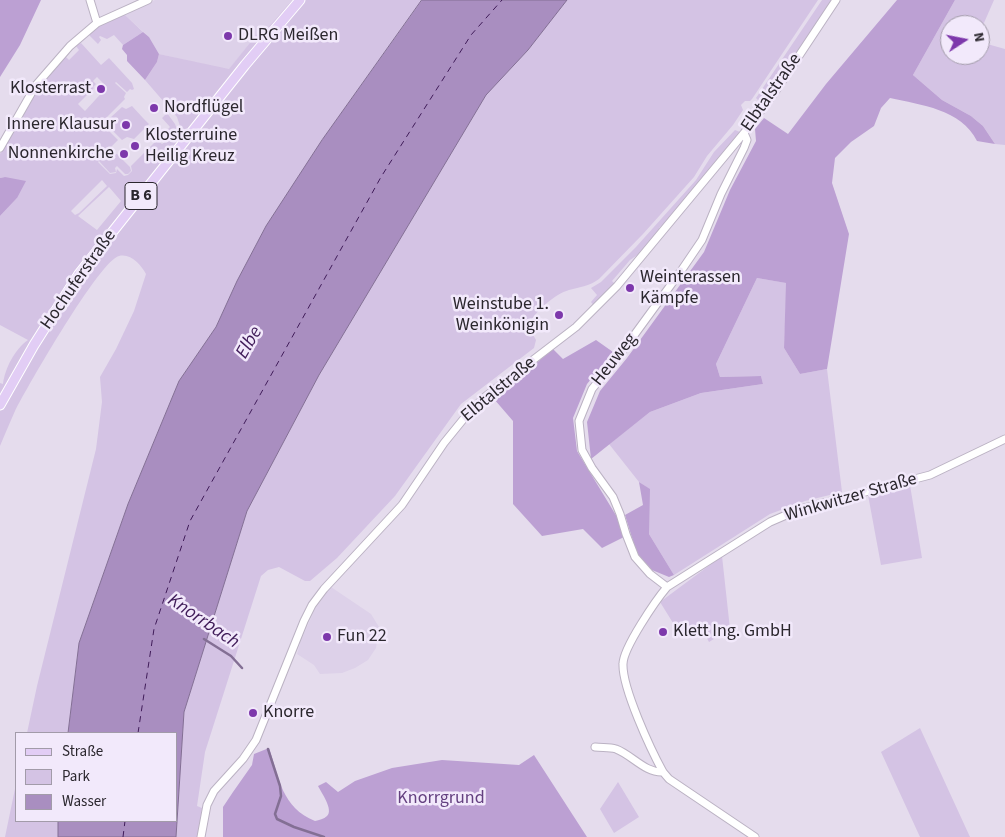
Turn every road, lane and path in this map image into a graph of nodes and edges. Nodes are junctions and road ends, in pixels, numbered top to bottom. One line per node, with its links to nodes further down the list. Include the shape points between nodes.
1 (90, 0): 5 (street)
2 (148, 0): 5 (street)
3 (300, 0): 8 (main road, Hochuferstraße / B 6, via 79,274)
4 (836, 0): 6 (street, Elbtalstraße)
5 (96, 23): 7 (street, via 36,84)
6 (744, 133): 10 (street, Heuweg, via 744,148 702,240 592,389 579,421 582,450 613,498 635,557); 13 (street, Elbtalstraße, via 599,306 470,411 402,505 324,589 304,621 256,740 206,805)
7 (0, 148)
8 (0, 404)
9 (1005, 439): 10 (street, Winkwitzer Straße, via 930,475 800,509 770,522)
10 (667, 587): 12 (street, Winkwitzer Straße, via 658,596 622,663 630,698)
11 (595, 747): 12 (street, via 614,749 653,772)
12 (663, 772): 14 (street, Winkwitzer Straße)
13 (201, 837)
14 (755, 837)

